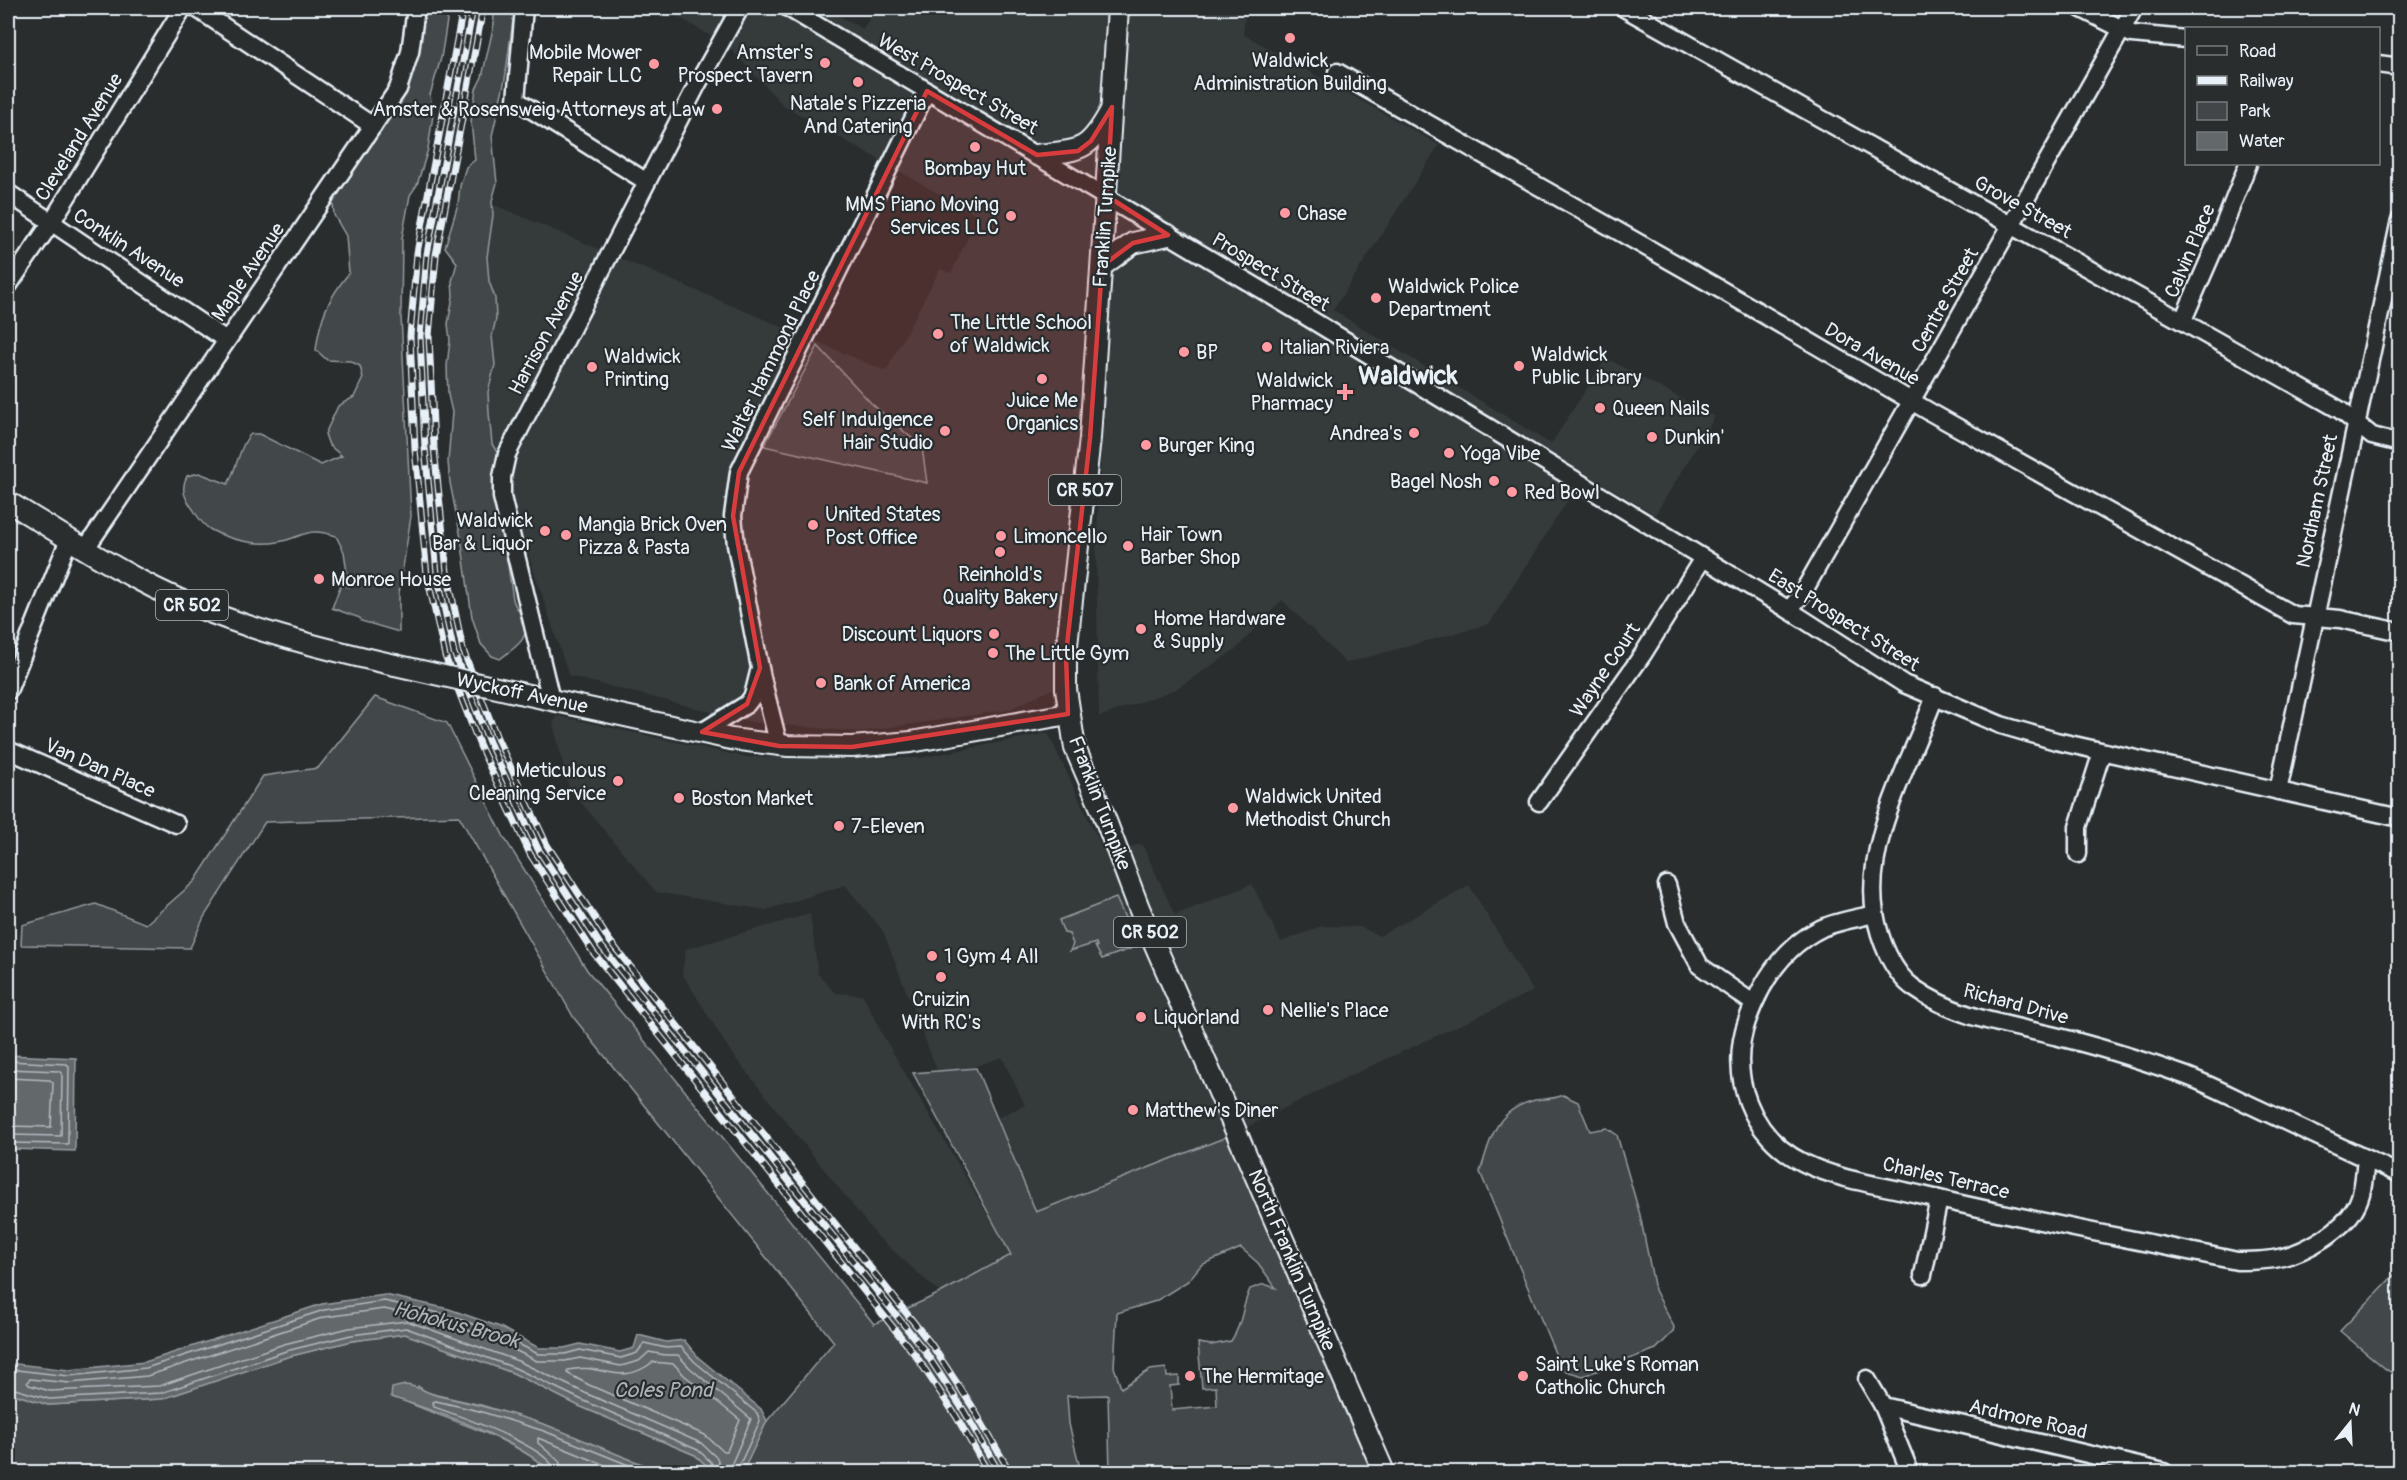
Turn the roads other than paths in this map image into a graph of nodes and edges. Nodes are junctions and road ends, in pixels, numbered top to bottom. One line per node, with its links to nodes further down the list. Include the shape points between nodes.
1 (183, 8): 25 (street, Cleveland Avenue)
2 (196, 8): 18 (street)
3 (416, 8): 18 (street, Maple Avenue, via 405,71 398,89)
4 (524, 8): 21 (street, via 516,100)
5 (740, 8): 21 (street, Harrison Avenue)
6 (788, 8): 16 (street, West Prospect Street)
7 (1118, 8): 17 (main road, Franklin Turnpike / CR 507)
8 (1624, 8): 26 (street, Grove Street)
9 (2080, 8): 11 (street)
10 (2134, 8): 11 (street, Centre Street)
11 (2121, 30): 12 (street); 26 (street, Centre Street)
12 (2185, 39)
13 (2380, 64): 14 (street)
14 (2400, 67)
15 (1337, 72): 34 (street, Dora Avenue)
16 (927, 91): 19 (street, West Prospect Street); 44 (street, Walter Hammond Place, via 740,472 733,516)
17 (1112, 107): 19 (main road, via 1091,141 1079,150); 23 (main road, Franklin Turnpike / CR 507)
18 (373, 126): 32 (street, Maple Avenue)
19 (1037, 155): 23 (street, West Prospect Street)
20 (2248, 165): 31 (street, Calvin Place)
21 (647, 182): 47 (street, Harrison Avenue, via 516,435 502,477 502,497)
22 (8, 193): 25 (street, Conklin Avenue)
23 (1107, 196): 27 (street, Prospect Street); 29 (main road, Franklin Turnpike / CR 507)
24 (2400, 220): 28 (street, Nordham Street)
25 (51, 223): 30 (street, Cleveland Avenue); 32 (street, Conklin Avenue)
26 (2011, 225): 31 (street, Grove Street); 34 (street, Centre Street)
27 (1168, 236): 29 (main road, via 1133,243); 33 (street, Prospect Street)
28 (2396, 249): 35 (street, Nordham Street)
29 (1102, 266): 48 (main road, Franklin Turnpike / CR 507, via 1090,438 1066,654)
30 (8, 286)
31 (2183, 320): 35 (street, Grove Street)
32 (226, 340): 39 (street, Maple Avenue)
33 (1414, 383): 40 (street, East Prospect Street)
34 (1912, 402): 41 (street, Centre Street, via 1802,594); 42 (street, Dora Avenue, via 2293,615)
35 (2355, 422): 36 (street, Grove Street, via 2372,436); 42 (street, Nordham Street)
36 (2400, 442)
37 (8, 502): 38 (main road, Wyckoff Avenue / CR 502)
38 (69, 538): 39 (main road, Wyckoff Avenue / CR 502); 45 (street)
39 (86, 548): 47 (main road, Wyckoff Avenue / CR 502, bridge, via 140,580 272,635)
40 (1703, 558): 41 (street, East Prospect Street); 54 (street, Wayne Court, via 1643,654)
41 (1789, 610): 46 (street, East Prospect Street, via 1904,684)
42 (2314, 617): 43 (street, Dora Avenue); 53 (street, Nordham Street)
43 (2400, 632)
44 (760, 668): 49 (street, Walter Hammond Place, via 747,704); 50 (street, Walter Hammond Place)
45 (8, 691)
46 (1935, 696): 52 (street, East Prospect Street, via 2001,725); 59 (street, Richard Drive, via 1882,835 1874,868)
47 (551, 700): 49 (main road, Wyckoff Avenue / CR 502)
48 (1068, 714): 50 (main road, Wyckoff Avenue / CR 502, via 875,746); 61 (main road, Franklin Turnpike / CR 502, via 1075,748 1139,908)
49 (702, 732): 50 (main road, Wyckoff Avenue / CR 502)
50 (779, 746)
51 (8, 750): 56 (street, Van Dan Place)
52 (2102, 752): 53 (street, East Prospect Street); 57 (street, via 2078,827)
53 (2278, 791): 55 (street, East Prospect Street)
54 (1539, 802)
55 (2400, 818)
56 (176, 824)
57 (2078, 854)
58 (1667, 885): 60 (street, via 1677,923 1700,966)
59 (1875, 914): 60 (street, Charles Terrace, via 1824,927 1806,937 1772,971); 62 (street, Richard Drive, via 1883,944 1896,968 1911,986 1935,1002 1984,1021 2057,1036 2183,1075)
60 (1754, 1003): 64 (street, Charles Terrace, via 1745,1028 1740,1073 1748,1103 1763,1130 1803,1162)
61 (1242, 1147): 68 (main road, North Franklin Turnpike / CR 502)
62 (2366, 1159): 63 (street, Richard Drive); 64 (street, Charles Terrace, via 2361,1194 2347,1218 2310,1246 2264,1260 2237,1261)
63 (2400, 1174)
64 (1939, 1199): 65 (street)
65 (1923, 1275)
66 (1867, 1379): 67 (street)
67 (1883, 1406): 69 (street); 70 (street, Ardmore Road)
68 (1384, 1473)
69 (1910, 1473)
70 (2164, 1473)

